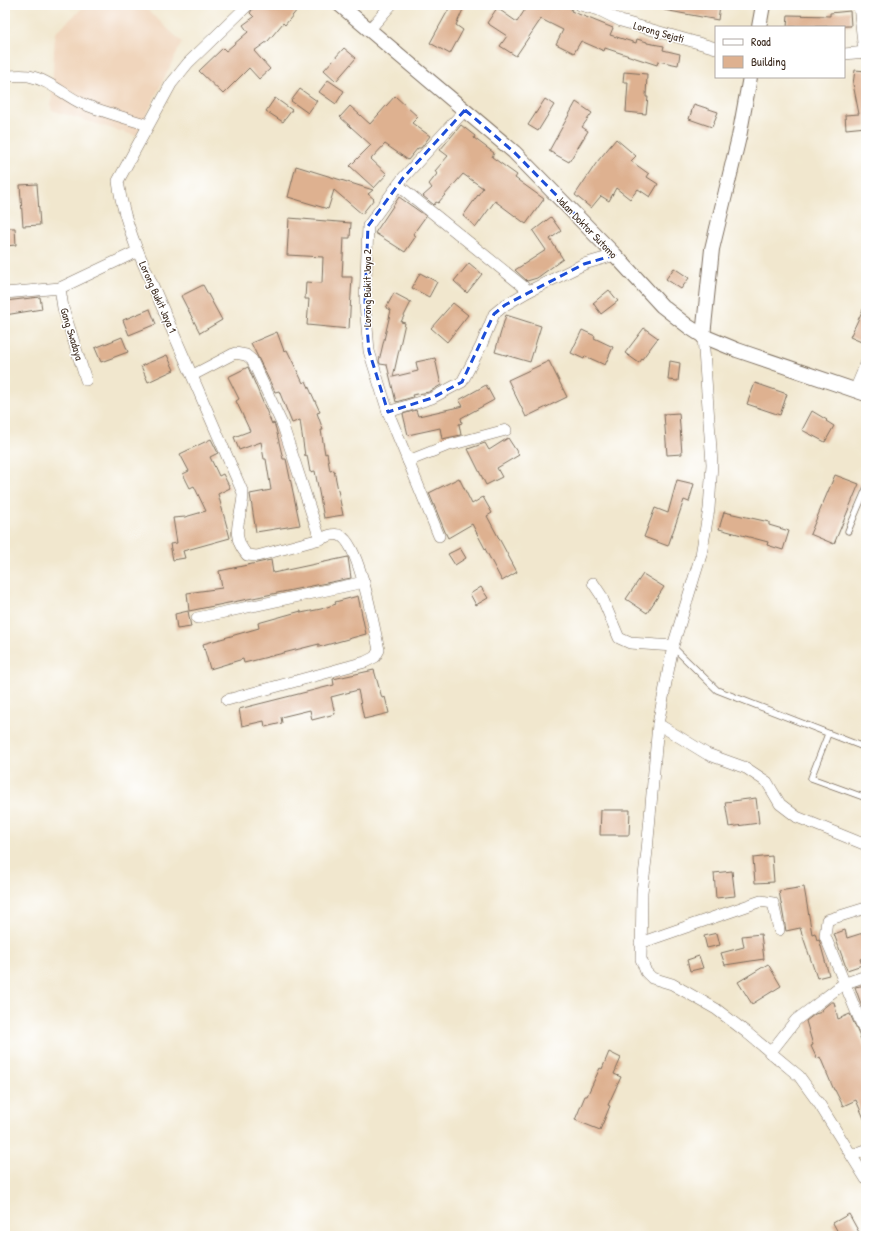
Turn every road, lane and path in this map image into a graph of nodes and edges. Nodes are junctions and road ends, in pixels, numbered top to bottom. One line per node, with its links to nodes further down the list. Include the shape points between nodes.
1 (248, 5): 16 (street, Lorong Bukit Jaya 1, via 188,62 171,84)
2 (340, 5): 9 (street, Jalan Doktor Sutomo)
3 (390, 5): 9 (street)
4 (580, 5): 7 (street, Lorong Sejati)
5 (763, 5): 8 (street)
6 (859, 5): 11 (street)
7 (600, 8): 10 (street, Lorong Sejati, via 628,24)
8 (759, 26)
9 (369, 30): 15 (street, Jalan Doktor Sutomo)
10 (715, 48)
11 (865, 52): 12 (street)
12 (845, 54)
13 (5, 76): 16 (street, via 23,75 37,79 80,102)
14 (750, 78): 23 (street, via 739,137 712,249)
15 (465, 110): 17 (street, Lorong Bukit Jaya 2); 19 (street, Jalan Doktor Sutomo, via 514,152)
16 (148, 125): 18 (street, Lorong Bukit Jaya 1, via 118,181 125,218)
17 (398, 185): 21 (street); 28 (street, Lorong Bukit Jaya 2, via 368,226 365,303 369,351)
18 (138, 251): 20 (street); 25 (street, Lorong Bukit Jaya 1)
19 (615, 256): 21 (street, via 584,264); 23 (street, Jalan Doktor Sutomo, via 662,306)
20 (60, 288): 22 (street); 26 (street, Gang Swadaya, via 63,308)
21 (530, 291): 28 (street, via 494,314 462,382 432,398)
22 (5, 293)
23 (703, 336): 27 (street, Jalan Doktor Sutomo, via 772,363); 38 (street, via 712,464 709,509 700,555)
24 (866, 364): 27 (street)
25 (193, 375): 34 (street, via 235,353 246,355 252,360 283,426); 34 (street, Lorong Bukit Jaya 1, via 243,493 243,505 237,521 240,547 247,555 257,556)
26 (86, 380)
27 (860, 392)
28 (388, 412): 30 (street, Lorong Bukit Jaya 2)
29 (506, 430): 30 (street, via 446,446)
30 (408, 461): 33 (street, Lorong Bukit Jaya 2)
31 (866, 489): 32 (lane)
32 (848, 531)
33 (440, 536)
34 (315, 541): 35 (street, Lorong Bukit Jaya 1, via 335,534 342,536 348,543)
35 (364, 582): 37 (street); 39 (street, via 379,650 375,657)
36 (593, 583): 38 (street, via 601,595 619,638 630,643)
37 (197, 618)
38 (673, 646): 40 (street); 41 (lane, via 717,690)
39 (227, 700)
40 (658, 724): 44 (street, via 707,754 746,768 767,782 780,804 797,817); 47 (street, via 642,892)
41 (828, 734): 42 (lane); 43 (lane, via 811,778)
42 (866, 748)
43 (866, 798)
44 (866, 845)
45 (866, 908): 49 (street, via 827,920 825,936)
46 (779, 930): 47 (street, via 773,903 762,901)
47 (640, 943): 51 (street, via 641,960 652,978 672,984 716,1009)
48 (866, 976): 49 (street)
49 (843, 984): 50 (street); 51 (street, via 796,1020)
50 (866, 1035)
51 (770, 1053): 53 (street, via 799,1076)
52 (866, 1150): 53 (street)
53 (852, 1155): 54 (street)
54 (866, 1179)

